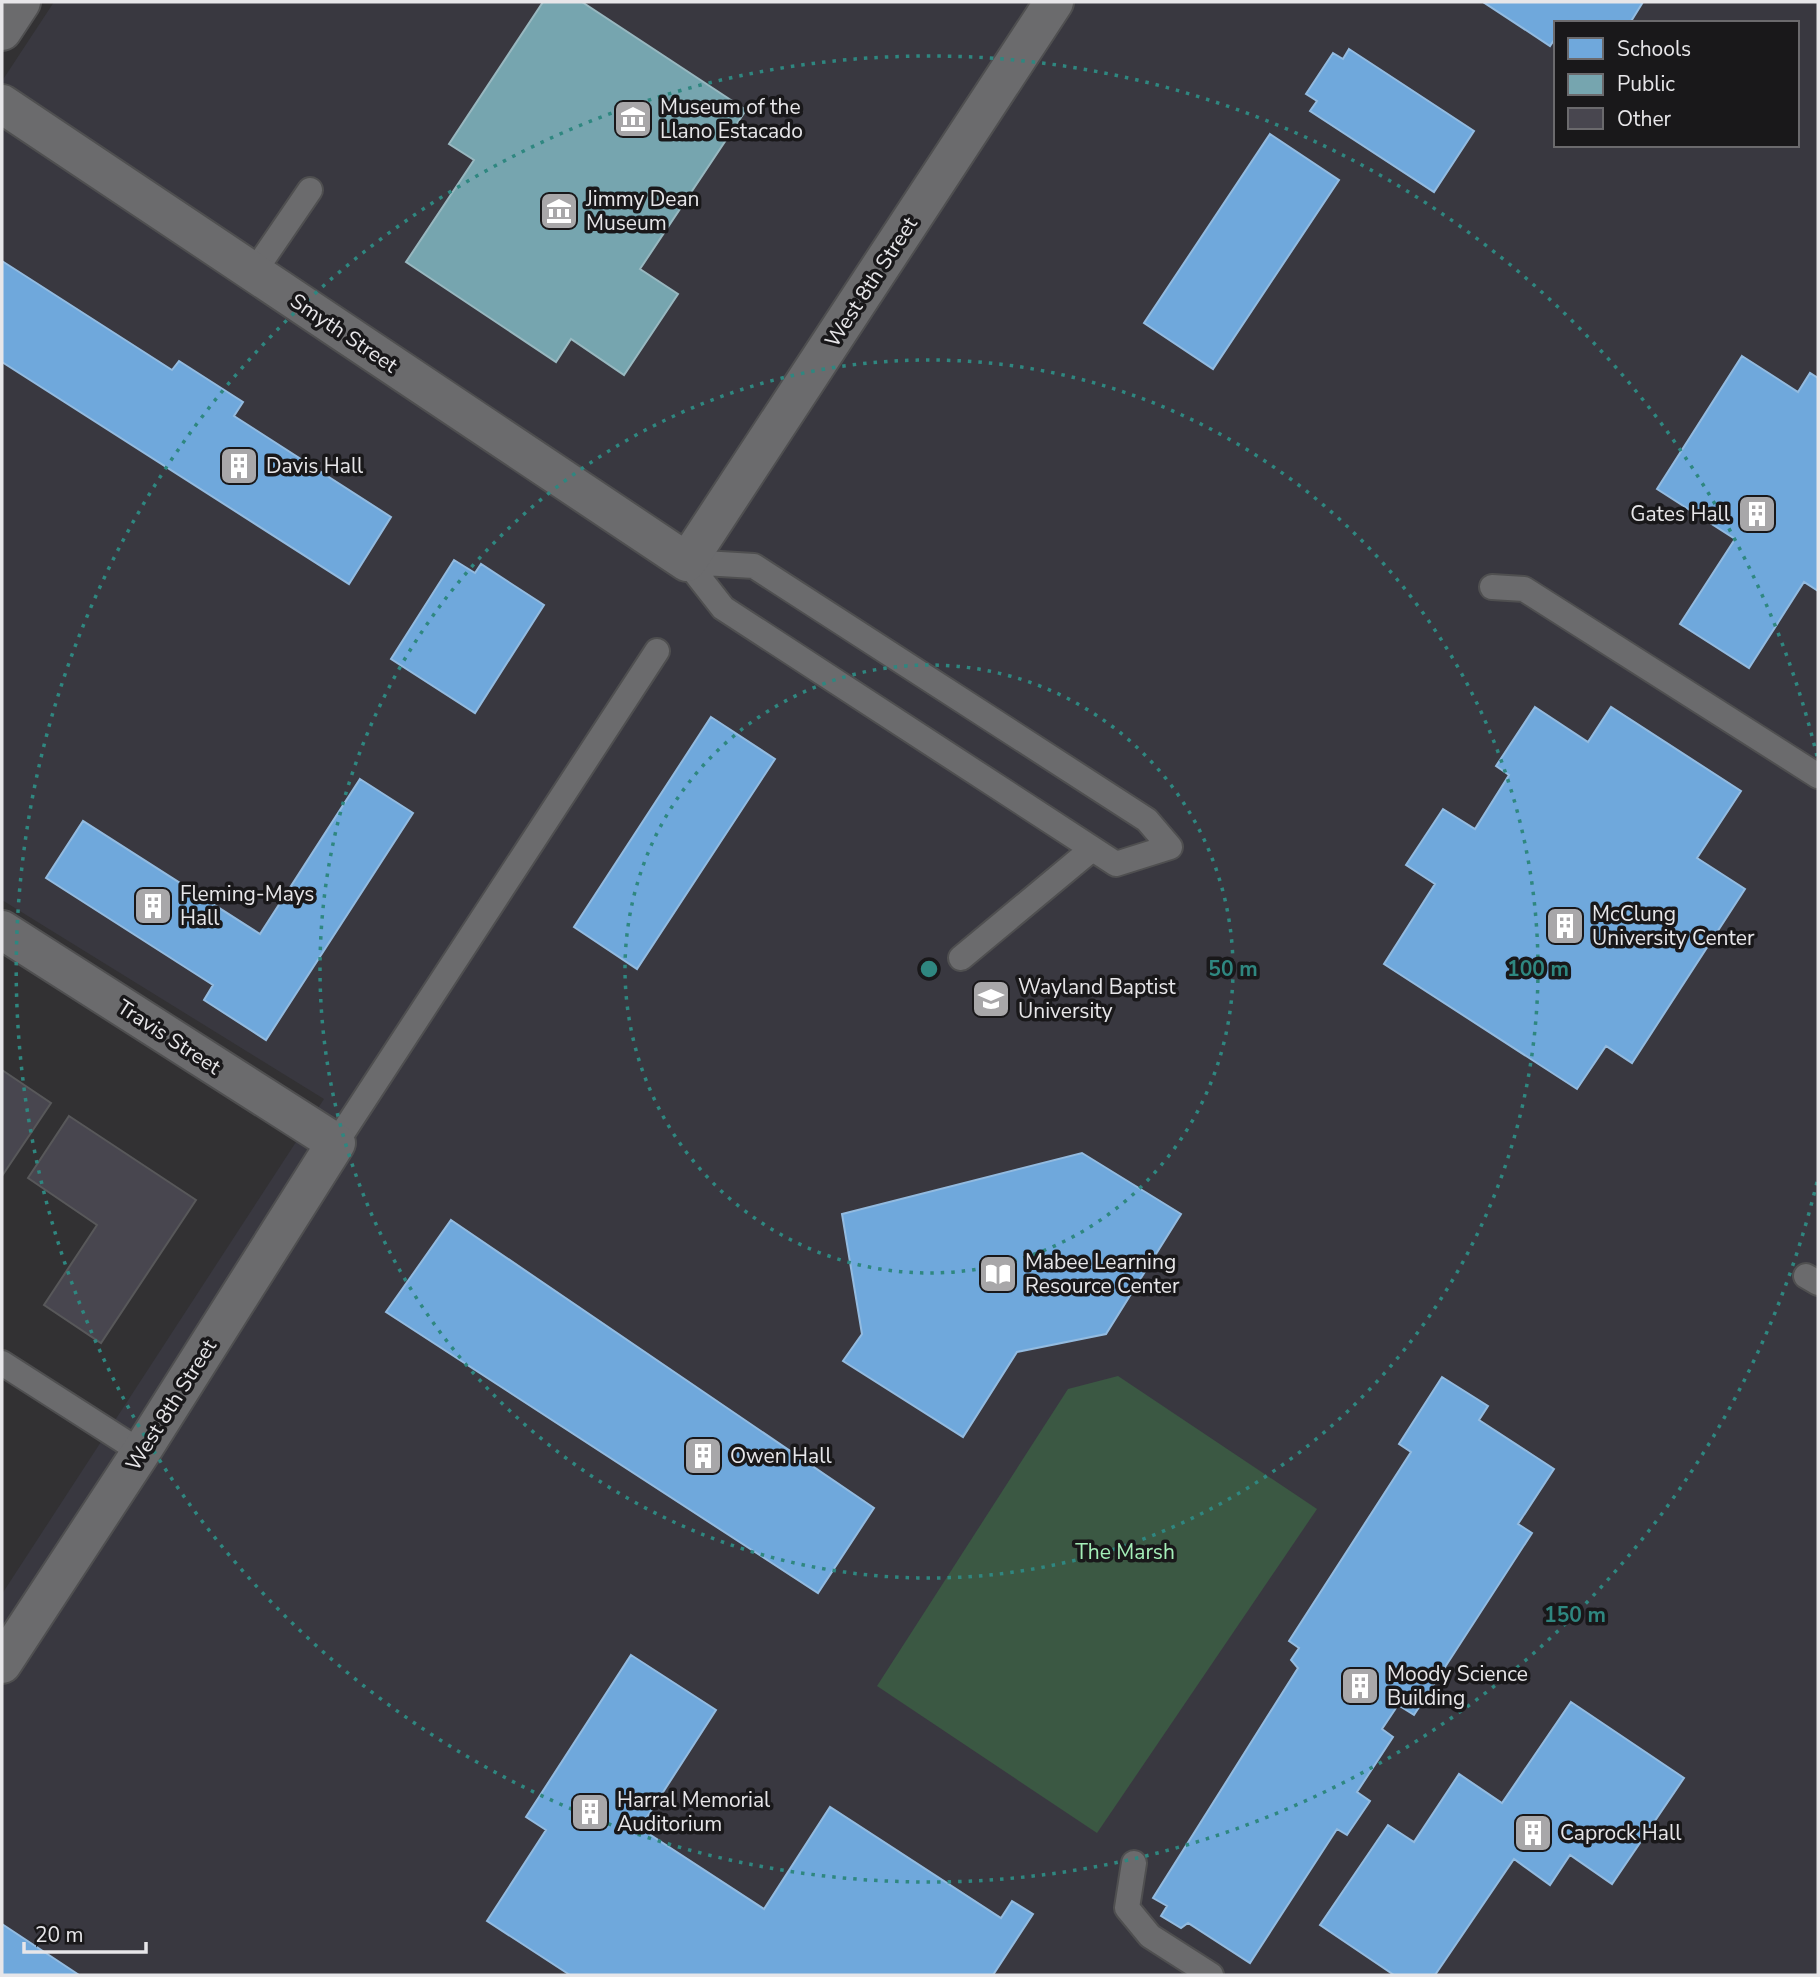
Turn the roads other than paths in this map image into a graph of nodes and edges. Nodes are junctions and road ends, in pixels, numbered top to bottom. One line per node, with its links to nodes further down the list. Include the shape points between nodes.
1 (21, 2): 3 (street)
2 (1054, 2): 7 (street, West 8th Street)
3 (2, 31)
4 (2, 104): 6 (street, Smyth Street)
5 (310, 190): 6 (lane)
6 (254, 272): 7 (street, Smyth Street)
7 (687, 562): 11 (lane, via 723,608); 11 (lane, via 754,566 1147,820 1170,846 1116,864)
8 (1492, 587): 10 (lane, via 1524,589)
9 (657, 651): 14 (lane)
10 (1818, 776)
11 (1092, 849): 13 (lane)
12 (2, 930): 14 (street, Travis Street)
13 (961, 958)
14 (336, 1143): 16 (street, West 8th Street)
15 (2, 1363): 16 (lane)
16 (141, 1452): 17 (street, West 8th Street)
17 (2, 1664)
18 (1134, 1863): 19 (lane, via 1127,1908 1150,1937)
19 (1211, 1975)

